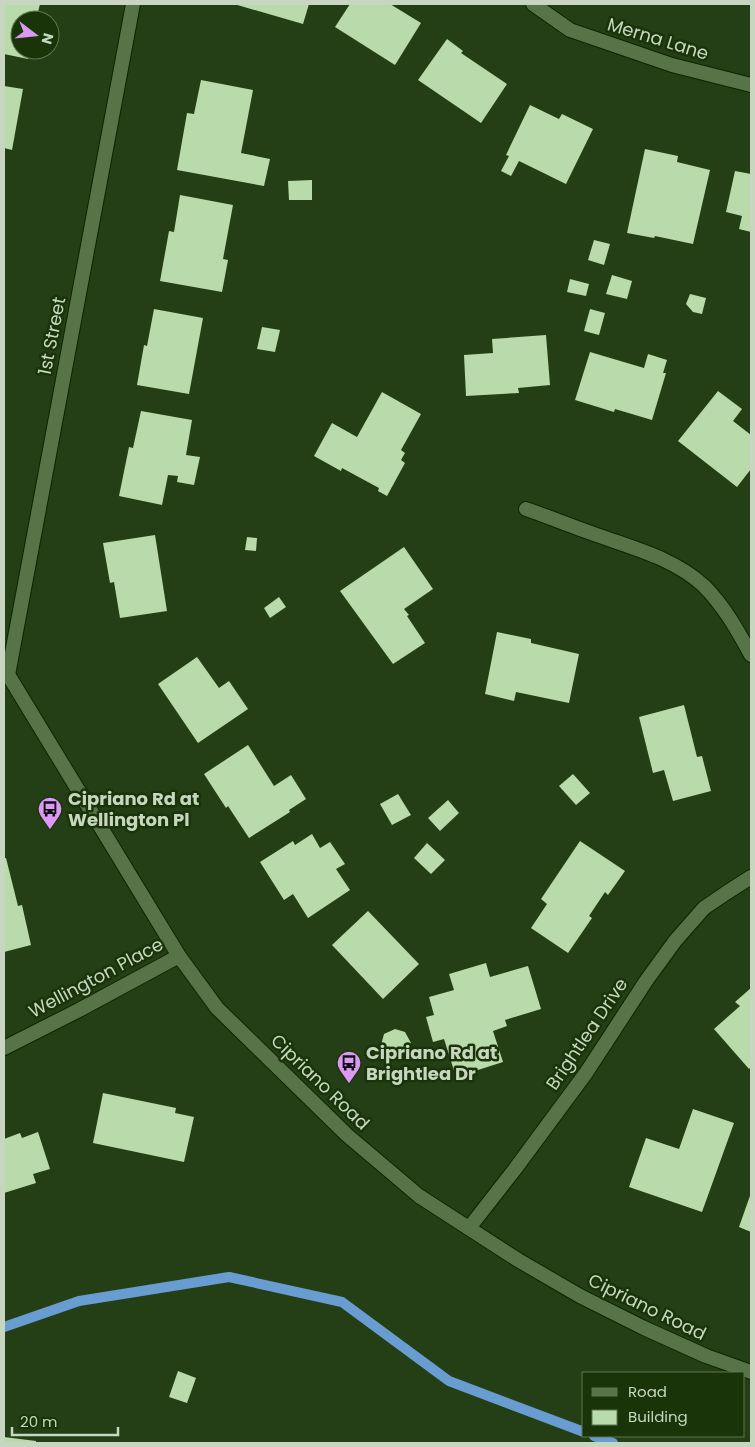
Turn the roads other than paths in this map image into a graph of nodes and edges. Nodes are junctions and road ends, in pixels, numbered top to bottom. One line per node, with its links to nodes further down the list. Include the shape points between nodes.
1 (133, 4): 6 (street, 1st Street)
2 (533, 4): 3 (street, Merna Lane, via 570,30 672,65)
3 (751, 85)
4 (526, 509): 5 (street, via 677,566 703,586 721,606)
5 (751, 655)
6 (6, 672): 8 (street, Cipriano Road)
7 (751, 877): 10 (street, Brightlea Drive, via 704,908 675,941 586,1073)
8 (179, 956): 9 (street, Wellington Place); 10 (street, Cipriano Road, via 217,1008 347,1135 419,1196)
9 (4, 1048)
10 (468, 1228): 11 (street, Cipriano Road, via 580,1296 706,1356)
11 (751, 1372)

